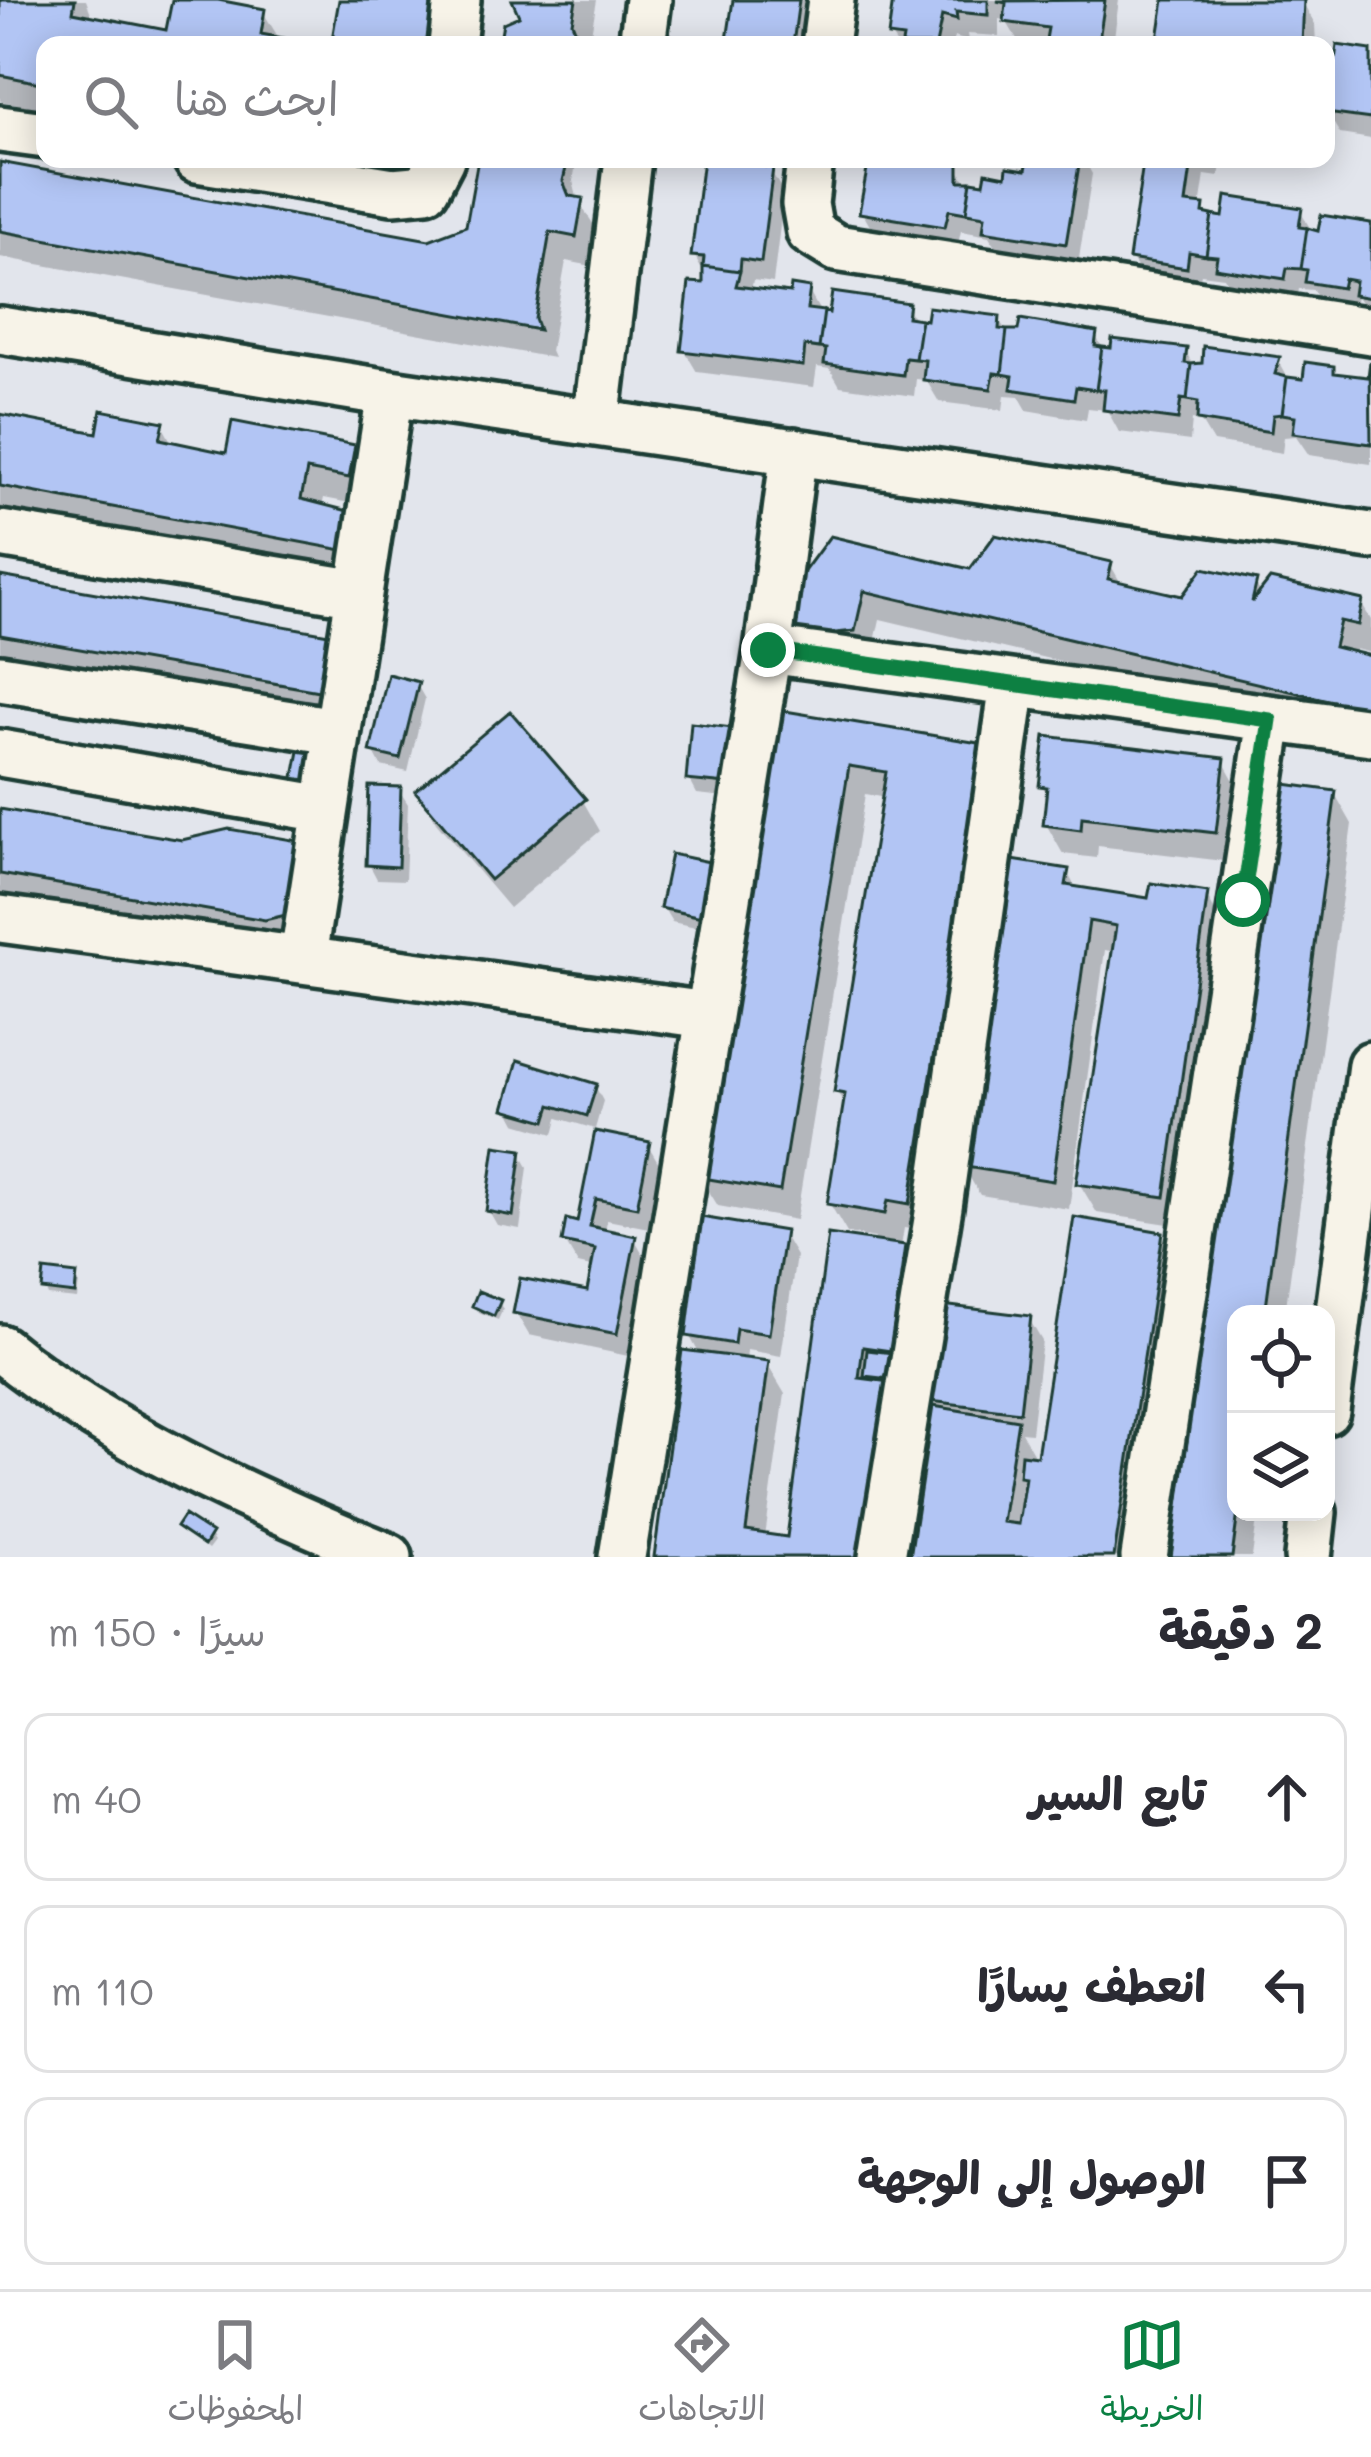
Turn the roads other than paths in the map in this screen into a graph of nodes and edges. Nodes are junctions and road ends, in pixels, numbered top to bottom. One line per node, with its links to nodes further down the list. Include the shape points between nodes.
1 (457, 0): 4 (street)
2 (648, 0): 5 (street)
3 (830, 0): 6 (street)
4 (453, 36)
5 (643, 36)
6 (826, 36)
7 (0, 129): 8 (street)
8 (36, 134)
9 (251, 168): 10 (street, via 393,191 425,188)
10 (436, 168)
11 (627, 168): 16 (street)
12 (810, 168): 14 (street, via 810,232 836,248)
13 (0, 330): 15 (street)
14 (1371, 331)
15 (391, 393): 16 (street); 20 (street)
16 (596, 422): 17 (street)
17 (794, 451): 19 (street); 21 (street)
18 (0, 535): 20 (street)
19 (1371, 536)
20 (358, 592): 26 (street)
21 (768, 650): 23 (street); 33 (street)
22 (0, 678): 24 (street)
23 (1013, 685): 25 (street); 40 (street)
24 (267, 720): 26 (street); 29 (street)
25 (1270, 720): 27 (street); 41 (street)
26 (335, 731): 30 (street)
27 (1371, 732)
28 (0, 753): 29 (street)
29 (255, 796): 30 (street)
30 (324, 808): 32 (street)
31 (0, 919): 32 (street)
32 (303, 958): 33 (street)
33 (707, 1015): 39 (street)
34 (1371, 1065): 35 (street)
35 (1335, 1343)
36 (0, 1348): 38 (street, via 189,1467)
37 (1312, 1521): 42 (street)
38 (389, 1557)
39 (622, 1557)
40 (882, 1557)
41 (1144, 1557)
42 (1308, 1557)

